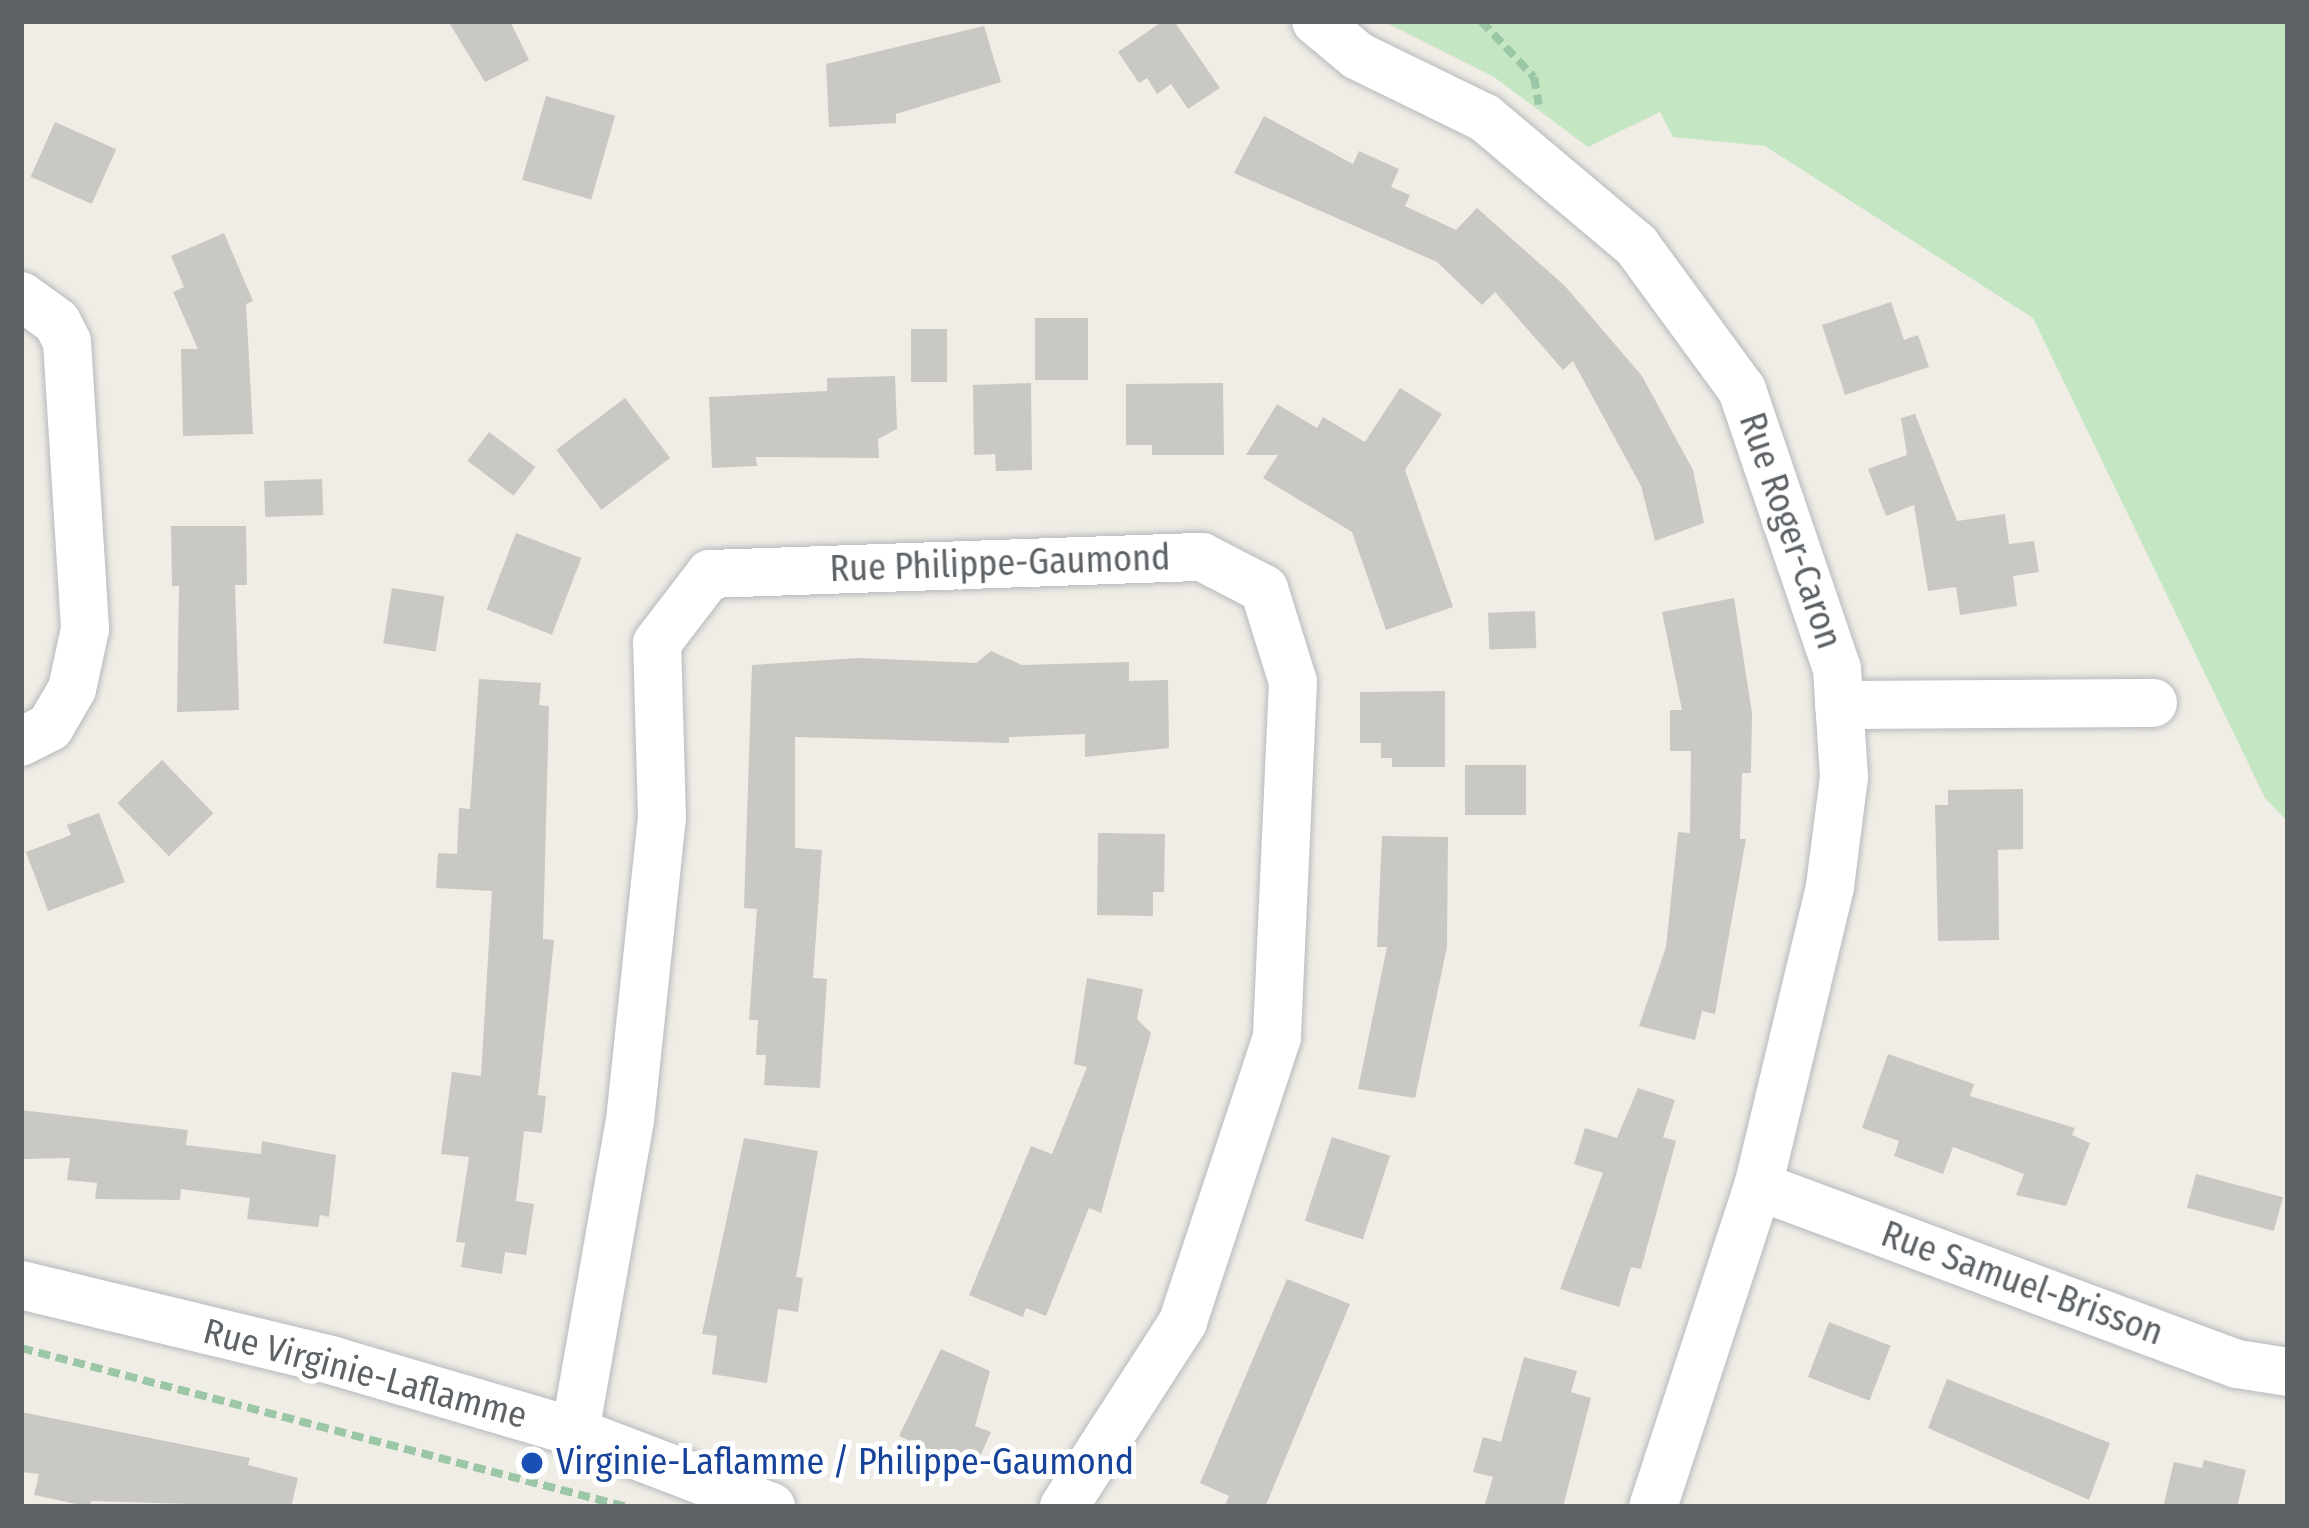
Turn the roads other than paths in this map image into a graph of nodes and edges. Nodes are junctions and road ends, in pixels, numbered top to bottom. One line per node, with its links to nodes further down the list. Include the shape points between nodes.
1 (1316, 21): 4 (street, Rue Roger-Caron, via 1358,56 1485,118 1636,245 1742,390 1808,564)
2 (21, 296): 5 (street, via 57,322 68,342 85,629 72,689 50,727)
3 (2153, 704): 4 (street)
4 (1839, 706): 6 (street, Rue Roger-Caron, via 1844,777 1830,886)
5 (21, 742)
6 (1758, 1186): 8 (street, Rue Samuel-Brisson, via 2237,1364); 12 (street, Rue Roger-Caron)
7 (21, 1285): 9 (street, Rue Virginie-Laflamme, via 334,1361)
8 (2288, 1372)
9 (575, 1432): 10 (street, Rue Virginie-Laflamme); 11 (street, Rue Philippe-Gaumond, via 630,1121 662,818 657,643 710,574 1202,557 1264,589 1293,682 1277,1037 1184,1322)
10 (771, 1507)
11 (1064, 1507)
12 (1653, 1507)

